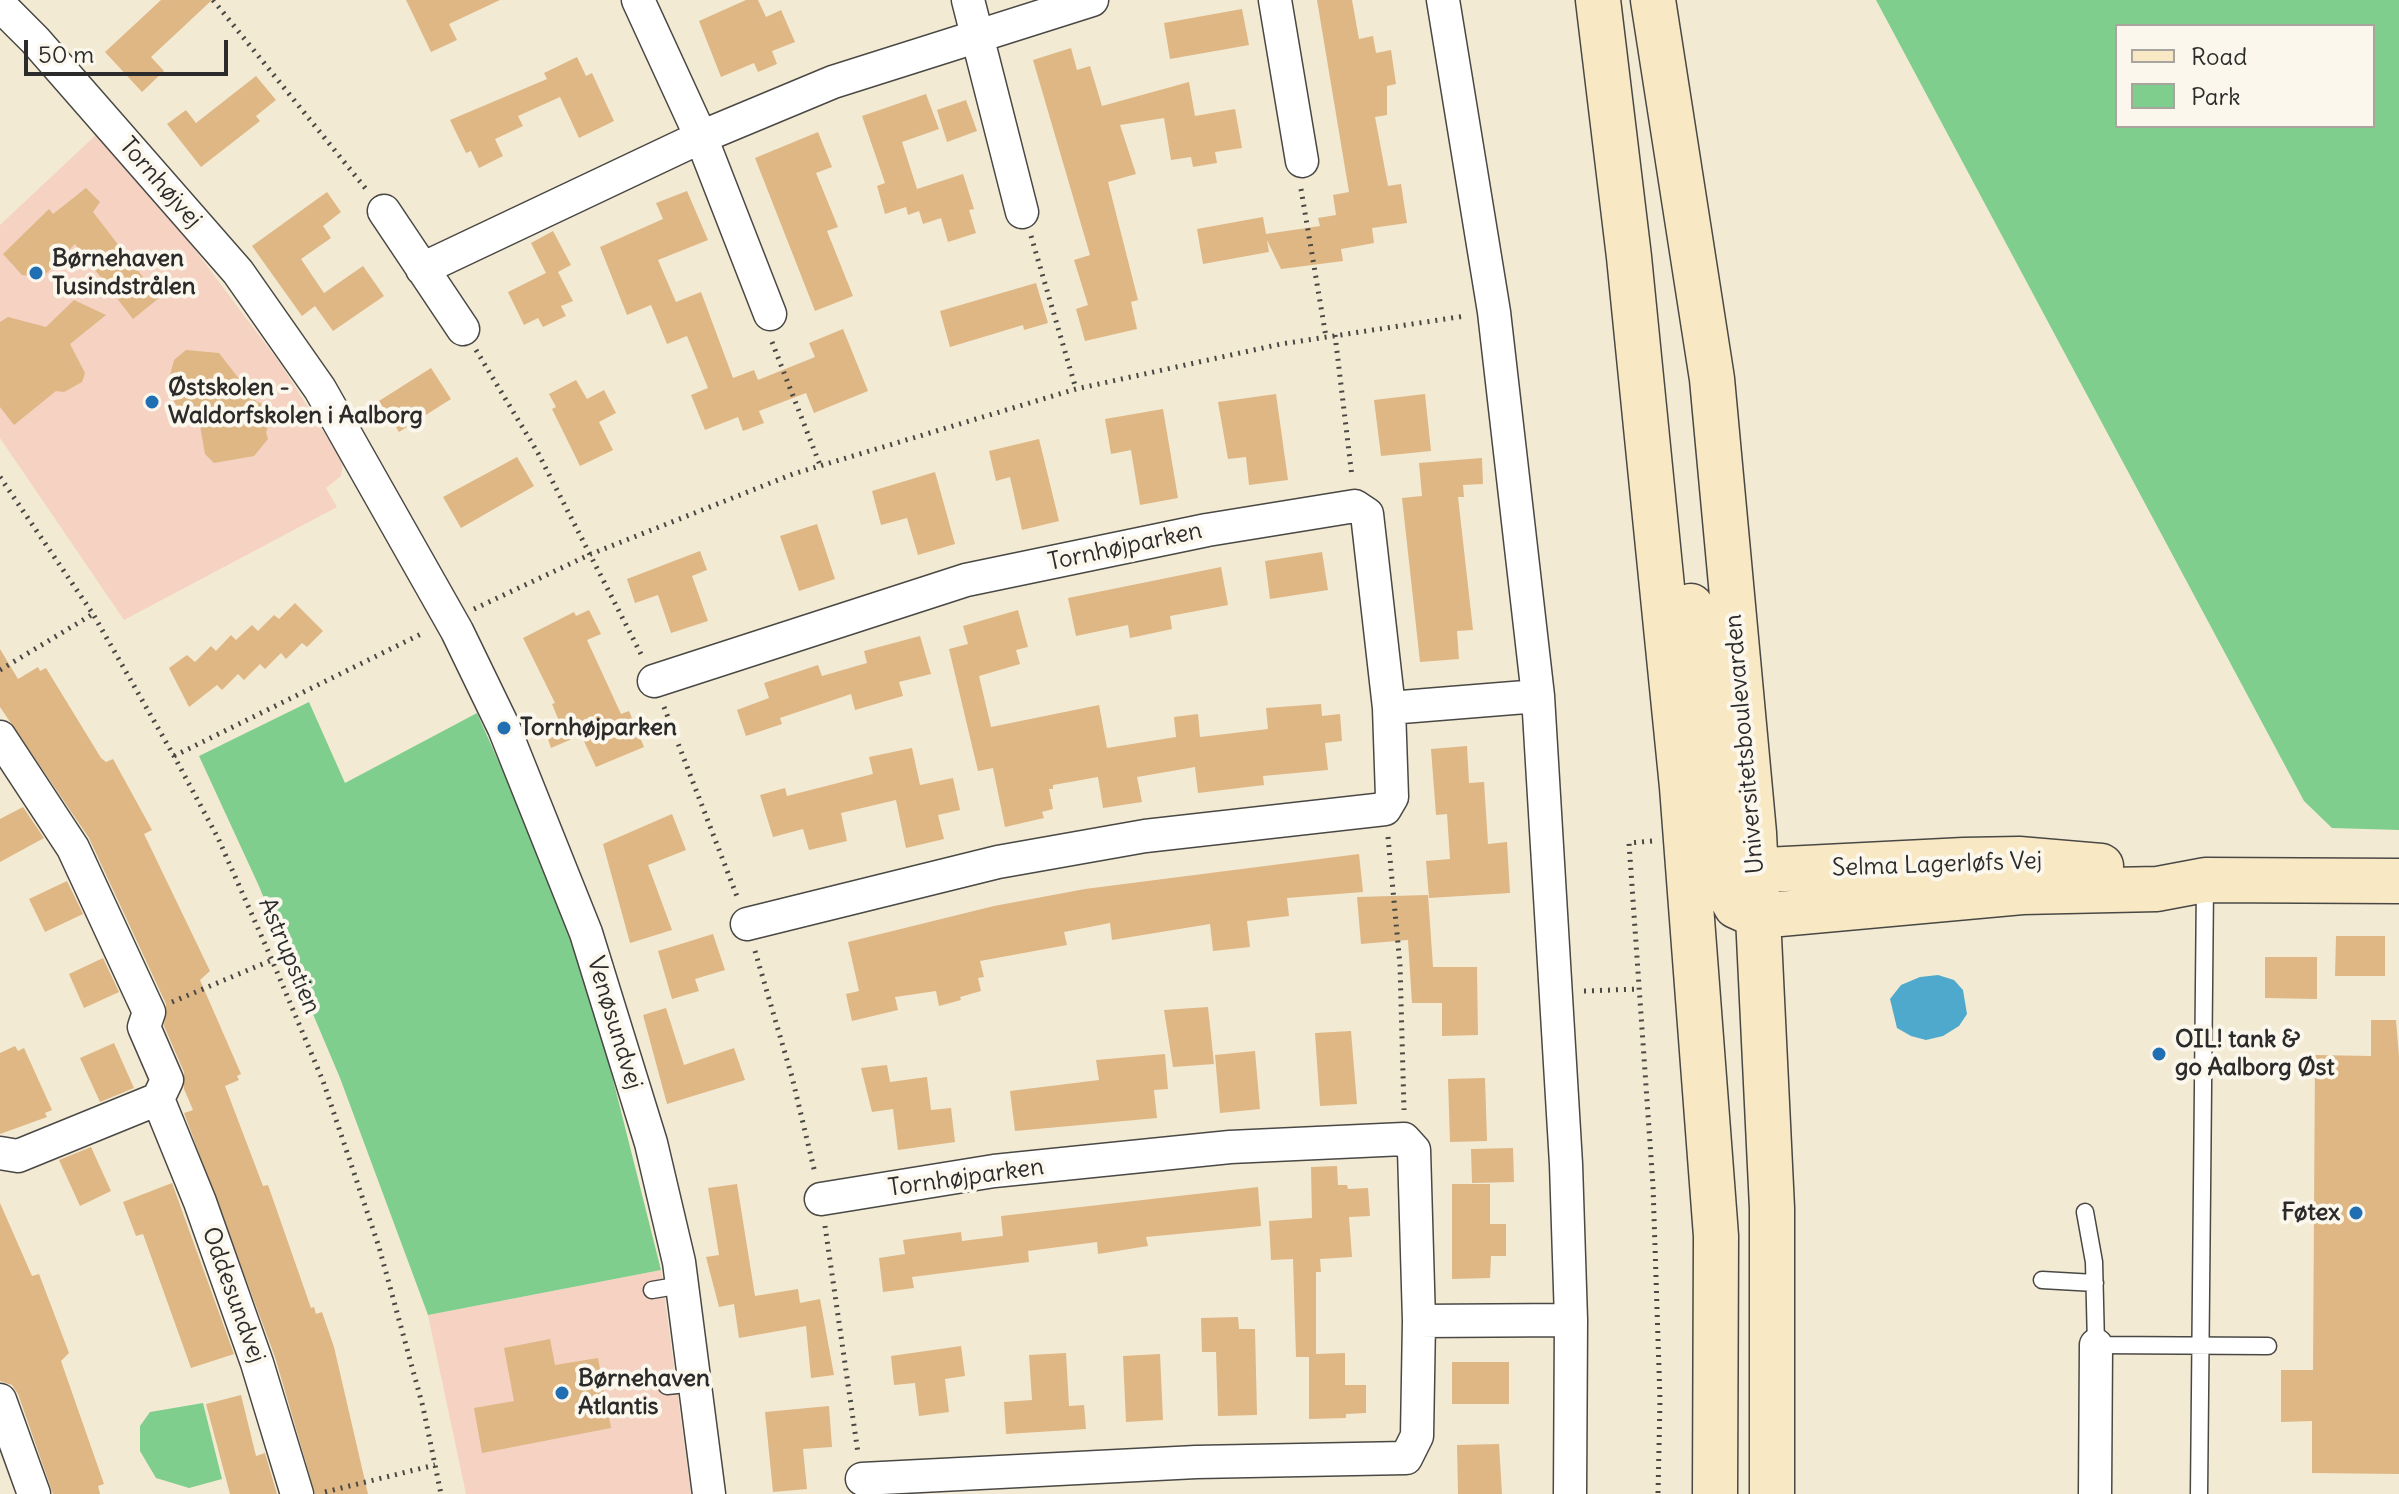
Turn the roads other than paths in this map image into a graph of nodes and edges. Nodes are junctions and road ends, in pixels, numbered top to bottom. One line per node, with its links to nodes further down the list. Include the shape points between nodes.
1 (638, 0): 10 (street)
2 (968, 0): 9 (street)
3 (1092, 0): 9 (street)
4 (1275, 0): 11 (street)
5 (1443, 0): 20 (street, via 1494,312)
6 (1598, 0): 17 (main road)
7 (1653, 0): 23 (main road, Universitetsboulevarden, via 1712,379)
8 (0, 5): 18 (street, Tornhøjvej, via 238,272 320,389)
9 (980, 33): 10 (street, via 833,82); 13 (street)
10 (701, 137): 14 (street); 15 (street)
11 (1302, 161)
12 (384, 211): 14 (street)
13 (1022, 212)
14 (422, 269): 16 (street)
15 (770, 314)
16 (463, 329)
17 (1648, 433): 23 (main road, via 1665,477); 27 (main road)
18 (428, 578): 45 (street, Venøsundvej, via 504,728 586,933 651,1143 681,1384)
19 (654, 681): 21 (street, Tornhøjparken, via 966,580 1207,530 1355,506 1367,514)
20 (1538, 696): 21 (street); 36 (street)
21 (1389, 708): 29 (street, via 1392,797 1385,809 1145,836 998,862)
22 (0, 737): 30 (street, Oddesundvej, via 73,848 149,1012 144,1027 167,1080)
23 (1739, 872): 24 (main road, Selma Lagerløfs Vej, via 2019,859 2162,868); 27 (main road, via 1704,885); 28 (main road, Universitetsboulevarden)
24 (2205, 880): 25 (main road, Selma Lagerløfs Vej); 26 (main road, Selma Lagerløfs Vej, via 2157,889 2022,892); 39 (lane)
25 (2399, 881)
26 (1831, 911): 28 (main road, Selma Lagerløfs Vej); 49 (main road, via 1791,938 1781,968 1790,1151)
27 (1690, 915): 47 (main road, via 1716,1236)
28 (1758, 916): 48 (main road, Universitetsboulevarden, via 1772,1208)
29 (747, 924)
30 (158, 1099): 31 (street, via 18,1156); 44 (street, Oddesundvej, via 257,1363)
31 (0, 1153)
32 (821, 1199): 37 (street, Tornhøjparken, via 1009,1170 1230,1147 1404,1139 1414,1150)
33 (2085, 1212): 35 (lane)
34 (2042, 1280): 35 (lane)
35 (2095, 1283): 38 (lane)
36 (1571, 1320): 37 (street); 46 (street)
37 (1419, 1321): 42 (street, via 1417,1436 1406,1458 1196,1462)
38 (2096, 1345): 39 (lane); 50 (street)
39 (2199, 1346): 40 (lane); 51 (lane)
40 (2268, 1346)
41 (0, 1400): 43 (street)
42 (862, 1479)
43 (34, 1494)
44 (297, 1494)
45 (709, 1494)
46 (1570, 1494)
47 (1715, 1494)
48 (1772, 1494)
49 (1794, 1494)
50 (2095, 1494)
51 (2199, 1494)

